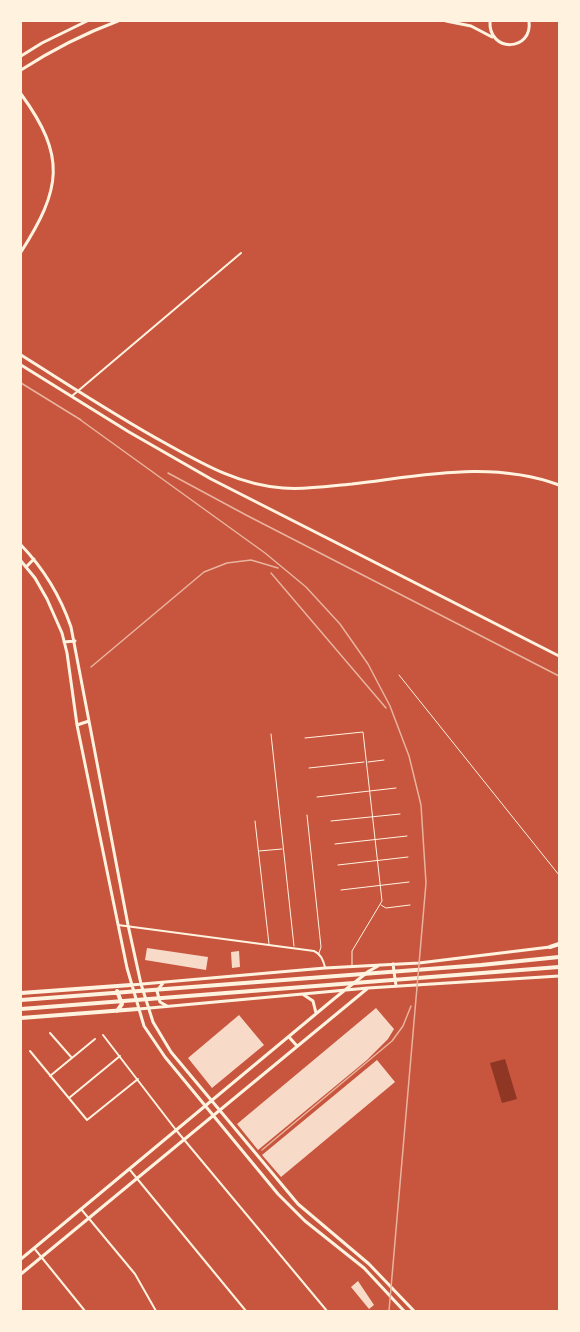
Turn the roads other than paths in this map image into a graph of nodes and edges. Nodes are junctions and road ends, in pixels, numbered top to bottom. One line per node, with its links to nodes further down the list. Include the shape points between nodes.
1 (87, 21): 7 (main road)
2 (446, 21): 6 (main road, via 471,26)
3 (490, 21): 6 (main road)
4 (115, 22): 8 (main road, via 48,52)
5 (531, 22): 6 (main road, via 520,43 506,45)
6 (494, 38)
7 (21, 56)
8 (21, 70)
9 (21, 94): 10 (main road, via 44,129 53,165 47,207)
10 (21, 252)
11 (241, 253): 14 (street)
12 (21, 356): 14 (main road)
13 (21, 365): 15 (main road)
14 (78, 391): 15 (street); 16 (main road, via 215,471 244,481 285,488 329,486 471,470 540,478)
15 (72, 396): 23 (main road, via 211,479)
16 (559, 486)
17 (21, 545): 18 (main road)
18 (34, 560): 20 (main road); 21 (main road, via 61,600)
19 (21, 561): 20 (main road)
20 (26, 567): 22 (main road, via 52,608)
21 (75, 641): 22 (main road); 25 (main road)
22 (64, 642): 26 (main road)
23 (559, 656)
24 (399, 675): 52 (lane)
25 (89, 721): 26 (main road); 35 (main road)
26 (77, 725): 36 (main road)
27 (271, 734): 45 (lane)
28 (305, 738): 30 (lane, via 363,732)
29 (384, 760): 30 (lane)
30 (366, 762): 31 (lane); 33 (lane)
31 (309, 768)
32 (396, 788): 33 (lane)
33 (370, 791): 34 (lane); 39 (lane)
34 (317, 797)
35 (105, 806): 36 (main road); 48 (main road)
36 (94, 808): 50 (main road)
37 (400, 814): 39 (lane)
38 (306, 815): 64 (lane, via 321,947)
39 (373, 817): 41 (lane); 43 (lane)
40 (255, 821): 46 (lane)
41 (331, 822)
42 (407, 836): 43 (lane)
43 (375, 840): 44 (lane); 49 (lane)
44 (335, 844)
45 (284, 849): 46 (lane); 63 (lane)
46 (259, 851): 60 (lane)
47 (408, 857): 49 (lane)
48 (116, 860): 50 (main road); 59 (main road)
49 (378, 861): 51 (lane); 54 (lane)
50 (106, 862): 58 (main road)
51 (338, 865)
52 (559, 875)
53 (409, 882): 54 (lane)
54 (380, 886): 55 (lane); 56 (lane)
55 (341, 890)
56 (380, 904): 57 (lane, via 386,908); 68 (lane, via 352,951)
57 (410, 904)
58 (118, 925): 59 (street); 74 (main road)
59 (128, 925): 60 (street); 73 (main road)
60 (269, 944): 63 (street)
61 (559, 944): 62 (highway)
62 (550, 947): 67 (main road)
63 (294, 948): 64 (street)
64 (318, 953): 70 (street)
65 (559, 957): 81 (highway)
66 (380, 964): 67 (main road); 68 (main road); 78 (main road)
67 (393, 964): 75 (main road)
68 (352, 967): 70 (main road)
69 (559, 967): 83 (highway)
70 (325, 968): 72 (main road)
71 (559, 976): 75 (main road)
72 (164, 982): 73 (main road); 82 (main road, via 157,991 160,1002)
73 (141, 984): 74 (main road); 85 (main road)
74 (131, 985): 76 (highway); 84 (main road)
75 (396, 986): 77 (main road)
76 (112, 987): 79 (highway); 86 (highway, via 122,1004)
77 (368, 988): 78 (main road); 93 (main road)
78 (344, 991): 80 (main road); 87 (main road)
79 (21, 993)
80 (303, 995): 82 (main road); 87 (main road, via 314,1001)
81 (21, 1000)
82 (169, 1007): 85 (main road)
83 (21, 1009)
84 (138, 1009): 85 (main road); 86 (highway); 97 (main road)
85 (148, 1009): 95 (main road)
86 (116, 1012): 88 (highway)
87 (316, 1014): 91 (main road)
88 (21, 1018)
89 (50, 1033): 98 (street)
90 (103, 1035): 96 (street)
91 (289, 1037): 93 (main road); 102 (main road)
92 (95, 1039): 98 (street)
93 (297, 1046): 104 (main road)
94 (30, 1052): 99 (street)
95 (171, 1052): 97 (main road); 102 (main road)
96 (120, 1056): 100 (street); 101 (street)
97 (165, 1057): 103 (main road)
98 (72, 1058): 99 (street)
99 (50, 1076): 101 (street)
100 (138, 1079): 101 (street, via 87,1120); 106 (street)
101 (69, 1098)
102 (213, 1101): 103 (main road); 104 (main road)
103 (206, 1106): 105 (main road); 106 (main road)
104 (220, 1110): 105 (main road); 110 (main road)
105 (213, 1115): 107 (main road); 111 (main road)
106 (176, 1130): 107 (street); 108 (main road)
107 (184, 1140): 109 (main road); 123 (street)
108 (129, 1169): 109 (street); 112 (main road)
109 (137, 1179): 113 (main road); 122 (street)
110 (285, 1189): 111 (main road); 118 (main road)
111 (278, 1194): 119 (main road)
112 (81, 1209): 113 (street); 114 (main road)
113 (89, 1218): 115 (main road); 121 (street, via 135,1274)
114 (34, 1248): 115 (street); 116 (main road)
115 (41, 1258): 117 (main road); 120 (street)
116 (21, 1259)
117 (21, 1274)
118 (384, 1278): 119 (main road); 125 (main road)
119 (378, 1282): 124 (main road)
120 (85, 1311)
121 (156, 1311)
122 (246, 1311)
123 (327, 1311)
124 (404, 1311)
125 (414, 1311)

